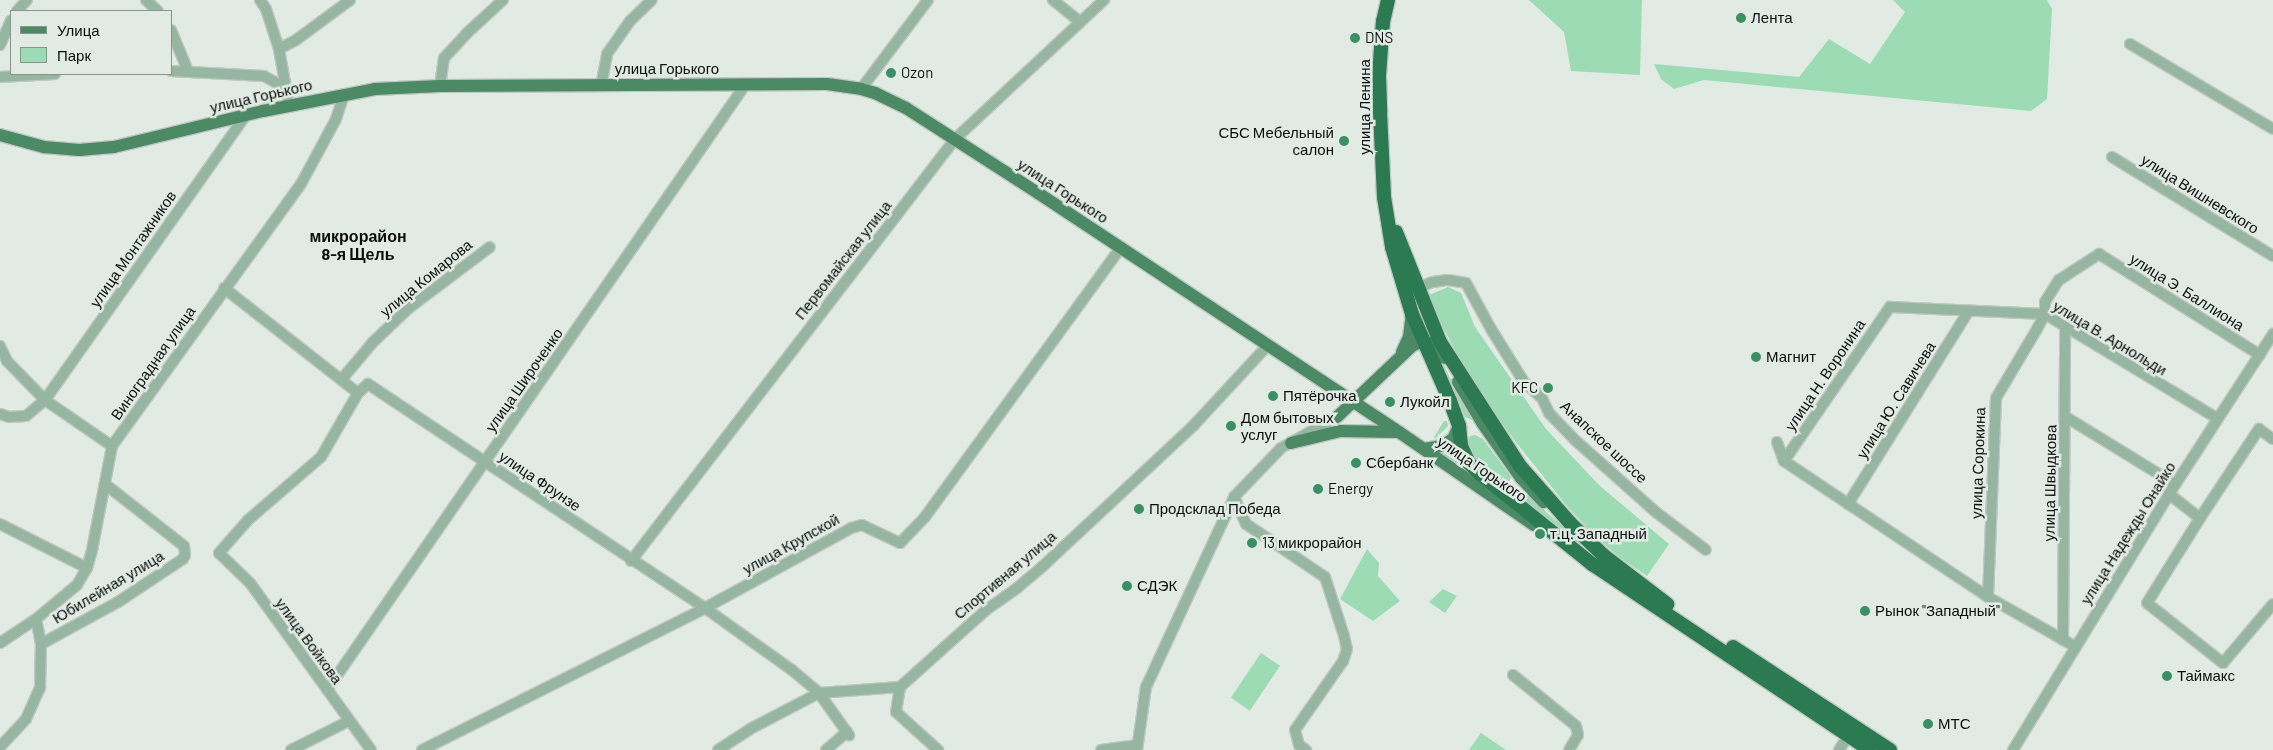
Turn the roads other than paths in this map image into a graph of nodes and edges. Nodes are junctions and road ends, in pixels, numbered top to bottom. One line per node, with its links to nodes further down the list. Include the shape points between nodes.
1 (27, 0): 11 (street)
2 (146, 0): 12 (street)
3 (260, 0): 18 (street, via 266,9)
4 (350, 0): 18 (street, via 296,40)
5 (503, 0): 24 (street, via 444,58)
6 (652, 0): 25 (street, via 630,21 607,54)
7 (928, 0): 27 (street)
8 (1053, 0): 14 (street)
9 (1104, 0): 14 (street, Первомайская улица)
10 (1388, 0): 35 (highway, улица Ленина, via 1379,76 1381,160)
11 (18, 10)
12 (157, 10)
13 (10, 22): 17 (street)
14 (1080, 22): 33 (street, Первомайская улица)
15 (172, 32): 20 (street)
16 (2130, 44): 31 (street)
17 (0, 45)
18 (278, 49): 26 (street)
19 (172, 71): 20 (street)
20 (188, 71): 26 (street, via 264,76)
21 (37, 75): 22 (street)
22 (0, 77)
23 (745, 85): 25 (main road, улица Горького); 27 (main road, улица Горького, via 827,84); 70 (street, улица Широченко)
24 (440, 86): 25 (main road, улица Горького); 28 (main road, улица Горького)
25 (601, 86)
26 (286, 88): 29 (street)
27 (861, 89): 33 (main road, улица Горького, via 906,108)
28 (344, 94): 29 (main road, улица Горького); 40 (street, Виноградная улица, via 336,119 301,184)
29 (289, 106): 30 (main road, улица Горького)
30 (246, 116): 32 (main road, улица Горького, via 114,146 79,150 44,146); 56 (street, улица Монтажников)
31 (2273, 129)
32 (0, 135)
33 (955, 140): 37 (main road, улица Горького); 79 (street, Первомайская улица)
34 (2112, 157): 39 (street, улица Вишневского)
35 (1387, 213): 41 (highway); 44 (highway, via 1392,247)
36 (490, 246): 54 (street, улица Комарова, via 409,308 373,342)
37 (1121, 248): 50 (main road, улица Горького); 84 (street, улица Крупской, via 925,517 900,543 862,525 851,528)
38 (2099, 254): 45 (street, улица Сорокина, via 2059,280 2045,302); 52 (street, улица Э. Баллиона)
39 (2273, 256)
40 (224, 288): 54 (street); 67 (street, Виноградная улица)
41 (1417, 288): 47 (highway); 78 (street, Анапское шоссе, via 1441,281 1466,282 1521,378 1542,398 1549,413 1636,494)
42 (1890, 307): 43 (street, улица В. Арнольди); 69 (street, улица Н. Воронина)
43 (1968, 312): 45 (street, улица В. Арнольди); 75 (street, улица Ю. Савичева)
44 (1412, 314): 49 (highway); 53 (main road, via 1409,338)
45 (2044, 314): 46 (street, улица В. Арнольди); 82 (street, улица Сорокина, via 1996,398)
46 (2065, 328): 60 (street, улица Швыдкова); 61 (street, улица В. Арнольди)
47 (1434, 329): 49 (main road); 85 (highway, via 1526,473 1603,555)
48 (2273, 334): 52 (street, улица Надежды Онайко)
49 (1424, 342): 53 (main road, via 1412,346); 57 (main road, via 1380,388); 62 (highway); 85 (main road, via 1432,343 1441,352 1483,424 1521,478 1564,524 1608,565 1673,615)
50 (1268, 345): 57 (main road, улица Горького); 92 (street, Спортивная улица, via 1194,425 1043,566 986,610)
51 (0, 346): 56 (street, via 7,361)
52 (2260, 355): 61 (street, улица Надежды Онайко)
53 (1400, 356): 57 (main road)
54 (342, 379): 55 (street)
55 (358, 393): 70 (street, улица Фрунзе, via 368,384); 93 (street, улица Войкова, via 321,457 248,520 219,553 250,583)
56 (44, 400): 58 (street, улица Монтажников, via 26,416); 67 (street)
57 (1356, 404): 59 (main road); 63 (main road, улица Горького)
58 (0, 414)
59 (1337, 417): 66 (street)
60 (2066, 417): 72 (street); 87 (street, улица Швыдкова)
61 (2217, 418): 72 (street, улица Надежды Онайко)
62 (1459, 426): 68 (main road, via 1453,439 1441,446); 80 (highway, via 1461,446 1469,463)
63 (1399, 432): 66 (main road, via 1340,431); 68 (main road, улица Горького)
64 (2273, 439): 76 (street, via 2259,429)
65 (1777, 442): 69 (street)
66 (1291, 443): 74 (street, via 1267,460)
67 (112, 446): 71 (street, Виноградная улица)
68 (1424, 449): 80 (main road, улица Горького)
69 (1784, 461): 75 (street)
70 (486, 462): 79 (street, улица Фрунзе); 93 (street, улица Широченко)
71 (105, 484): 81 (street, Виноградная улица); 89 (street, Юбилейная улица, via 184,546 183,559 118,602)
72 (2176, 484): 73 (street, улица Надежды Онайко)
73 (2169, 494): 76 (street); 90 (street, улица Надежды Онайко)
74 (1234, 497): 98 (street, via 1146,688); 106 (street, via 1246,524 1325,577 1344,636 1347,650 1343,661 1295,730 1299,745)
75 (1848, 504): 82 (street)
76 (2200, 518): 83 (street, via 2147,603 2223,663)
77 (0, 524): 81 (street)
78 (1706, 550)
79 (631, 561): 84 (street, улица Фрунзе)
80 (1592, 564): 96 (highway)
81 (87, 568): 86 (street, Виноградная улица, via 77,585)
82 (1988, 596): 87 (street)
83 (2273, 604)
84 (705, 608): 94 (street, улица Фрунзе); 101 (street, улица Крупской)
85 (1685, 616): 96 (highway)
86 (36, 619): 88 (street, Виноградная улица); 89 (street, Юбилейная улица)
87 (2063, 640): 90 (street)
88 (0, 643)
89 (41, 644): 97 (street, Юбилейная улица, via 40,687 26,719)
90 (2076, 647): 111 (street, улица Надежды Онайко)
91 (1513, 675): 107 (street, via 1576,726 1578,735)
92 (900, 688): 94 (street); 104 (street, via 896,712)
93 (326, 690): 95 (street, улица Войкова)
94 (819, 693): 102 (street, via 750,729); 103 (street, улица Фрунзе, via 848,733)
95 (350, 721): 99 (street); 100 (street, улица Войкова)
96 (1851, 731): 108 (street); 109 (highway); 110 (highway)
97 (0, 747)
98 (1137, 747): 105 (street)
99 (291, 750)
100 (371, 750)
101 (422, 750)
102 (718, 750)
103 (826, 750)
104 (938, 750)
105 (1101, 750)
106 (1306, 750)
107 (1569, 750)
108 (1839, 750)
109 (1870, 750)
110 (1890, 750)
111 (2012, 750)

